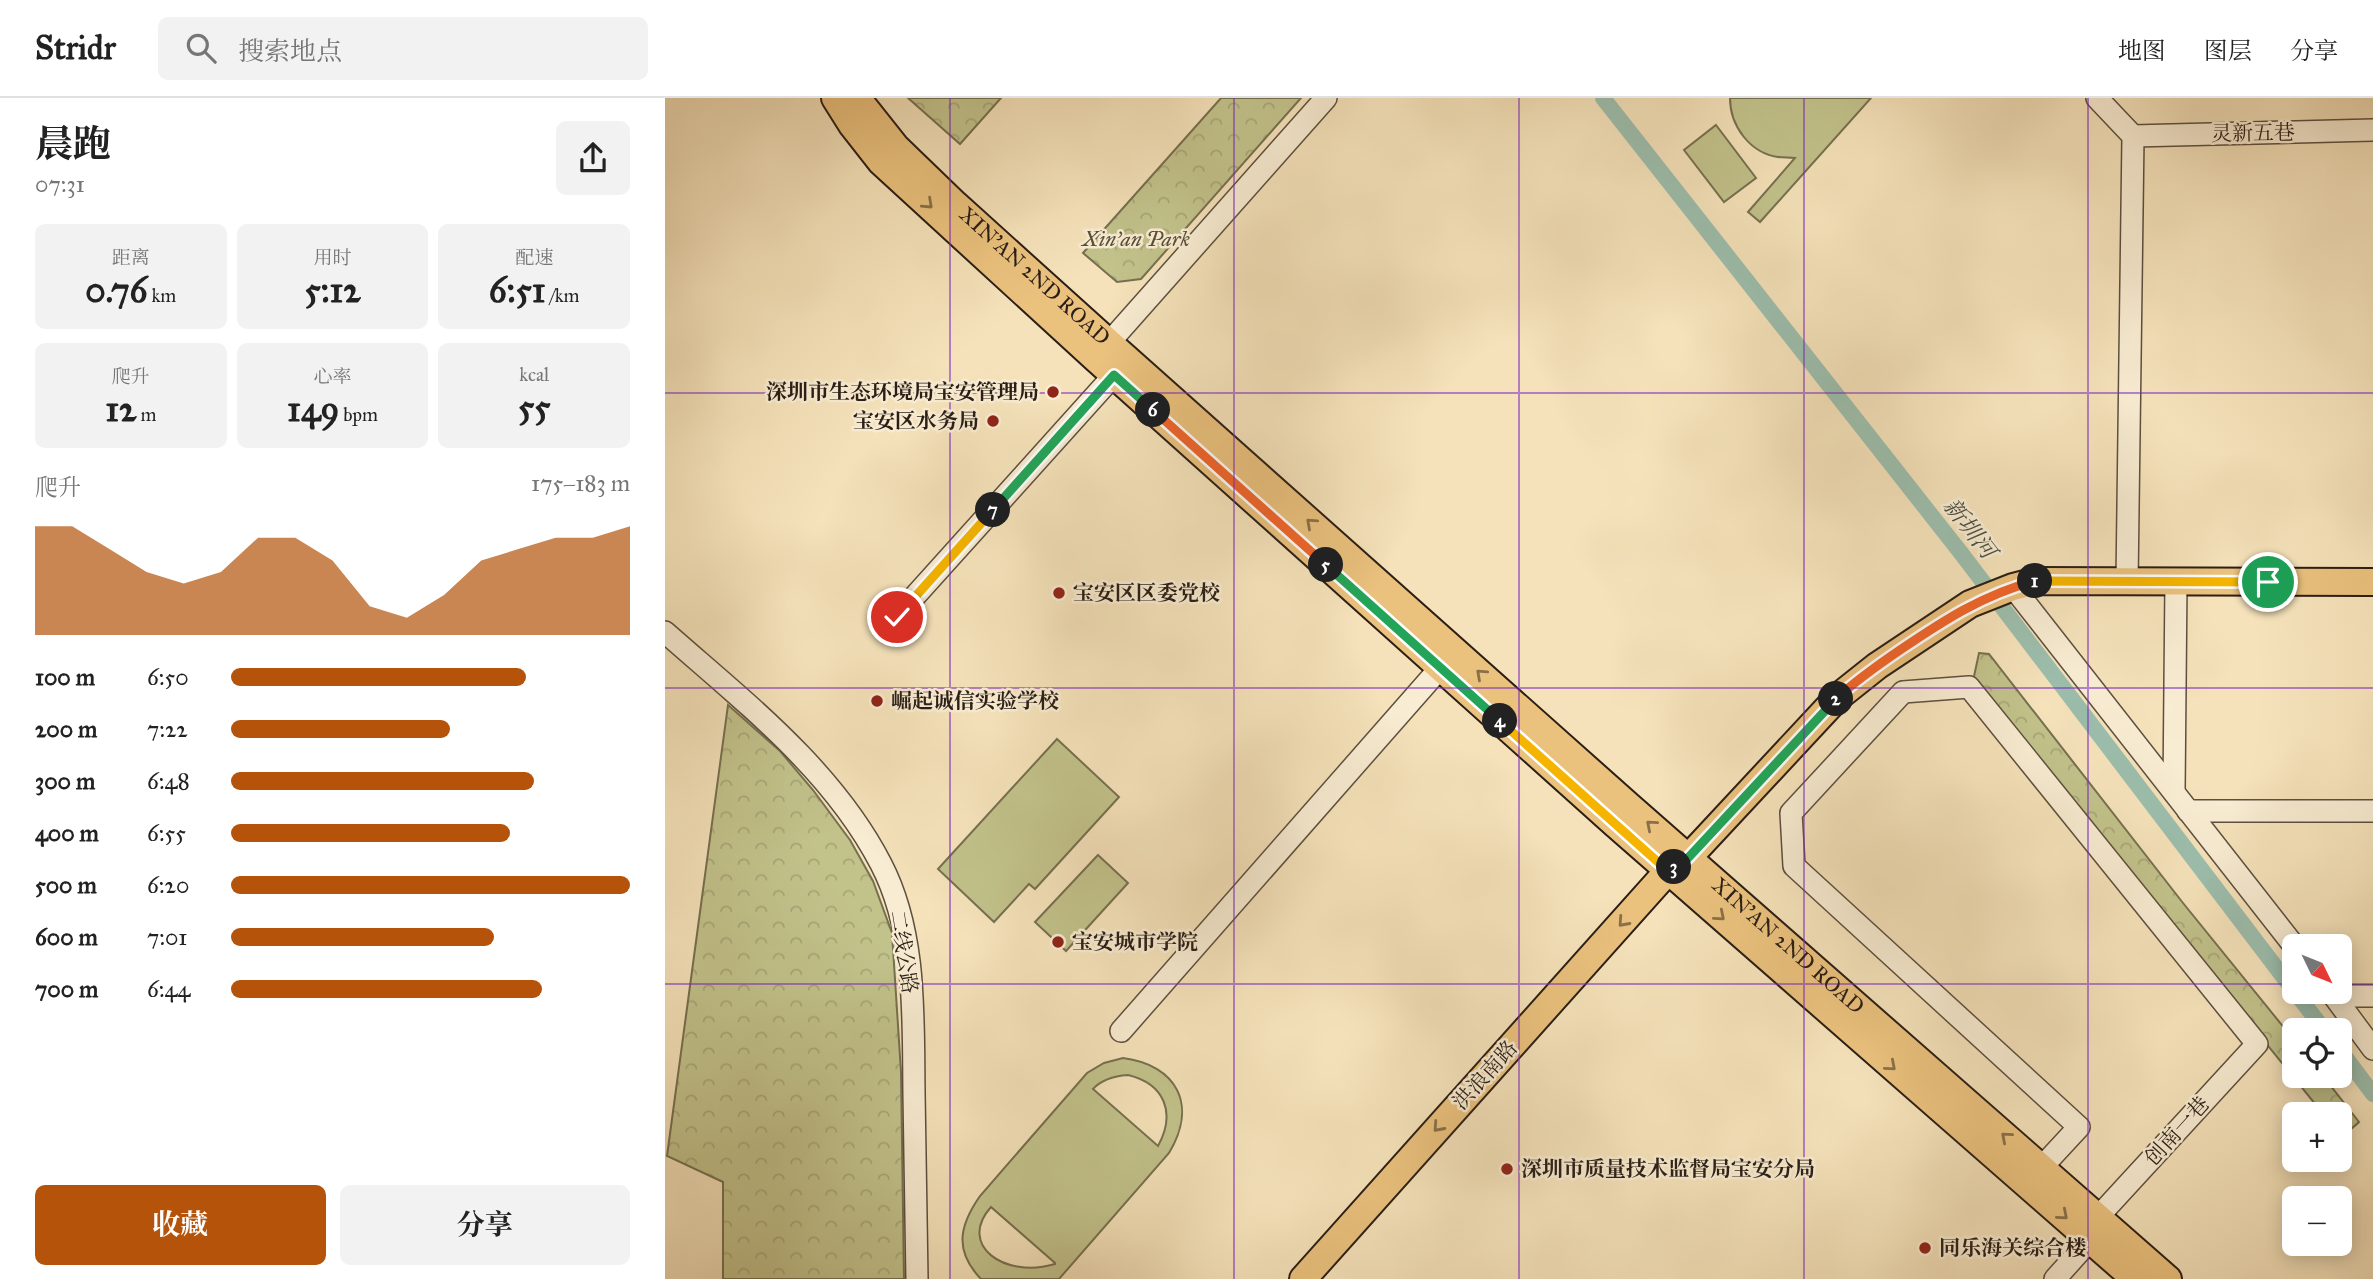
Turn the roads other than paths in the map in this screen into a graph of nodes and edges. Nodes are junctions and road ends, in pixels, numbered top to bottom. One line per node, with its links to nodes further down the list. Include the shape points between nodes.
1 (835, 98): 7 (main road, XIN'AN 2ND ROAD)
2 (857, 98): 8 (main road, XIN'AN 2ND ROAD, via 896,147)
3 (1326, 98): 9 (street)
4 (2097, 98): 6 (street)
5 (2373, 130): 6 (street, 灵新五巷)
6 (2133, 136): 11 (street)
7 (881, 162): 8 (main road, via 900,172); 9 (main road, XIN'AN 2ND ROAD, one-way to 9)
8 (936, 171): 9 (main road, XIN'AN 2ND ROAD, via 955,204)
9 (1106, 359): 15 (street); 17 (main road, XIN'AN 2ND ROAD); 21 (main road, XIN'AN 2ND ROAD, one-way to 9)
10 (2373, 565): 11 (main road)
11 (2127, 573): 12 (main road, 洪浪南路); 13 (main road)
12 (2006, 580): 18 (street); 21 (main road, 洪浪南路, via 1965,597 1838,697)
13 (2176, 582): 14 (main road); 18 (street)
14 (2373, 582)
15 (897, 617)
16 (665, 632): 30 (street, 二线公路, via 815,771 866,837 892,887 903,923 911,985)
17 (1440, 668): 21 (main road, XIN'AN 2ND ROAD); 26 (street)
18 (2173, 792): 19 (street)
19 (2188, 811): 20 (street); 22 (street)
20 (2373, 811)
21 (1677, 859): 28 (main road, XIN'AN 2ND ROAD, one-way to 21); 29 (main road, XIN'AN 2ND ROAD, one-way to 29); 31 (main road, 洪浪南路, one-way to 31)
22 (2285, 934)
23 (2352, 995): 24 (street)
24 (2373, 996)
25 (2340, 1004): 27 (street)
26 (1121, 1031)
27 (2373, 1049)
28 (2041, 1168): 29 (main road, XIN'AN 2ND ROAD); 29 (street, 创南一巷, via 2079,1127 1794,866 1791,813 1903,692 1969,687 2257,1044)
29 (2094, 1228): 32 (street, 创南一巷); 33 (main road, XIN'AN 2ND ROAD); 34 (main road, XIN'AN 2ND ROAD)
30 (917, 1279)
31 (1303, 1279)
32 (2055, 1279)
33 (2135, 1279)
34 (2168, 1279)

